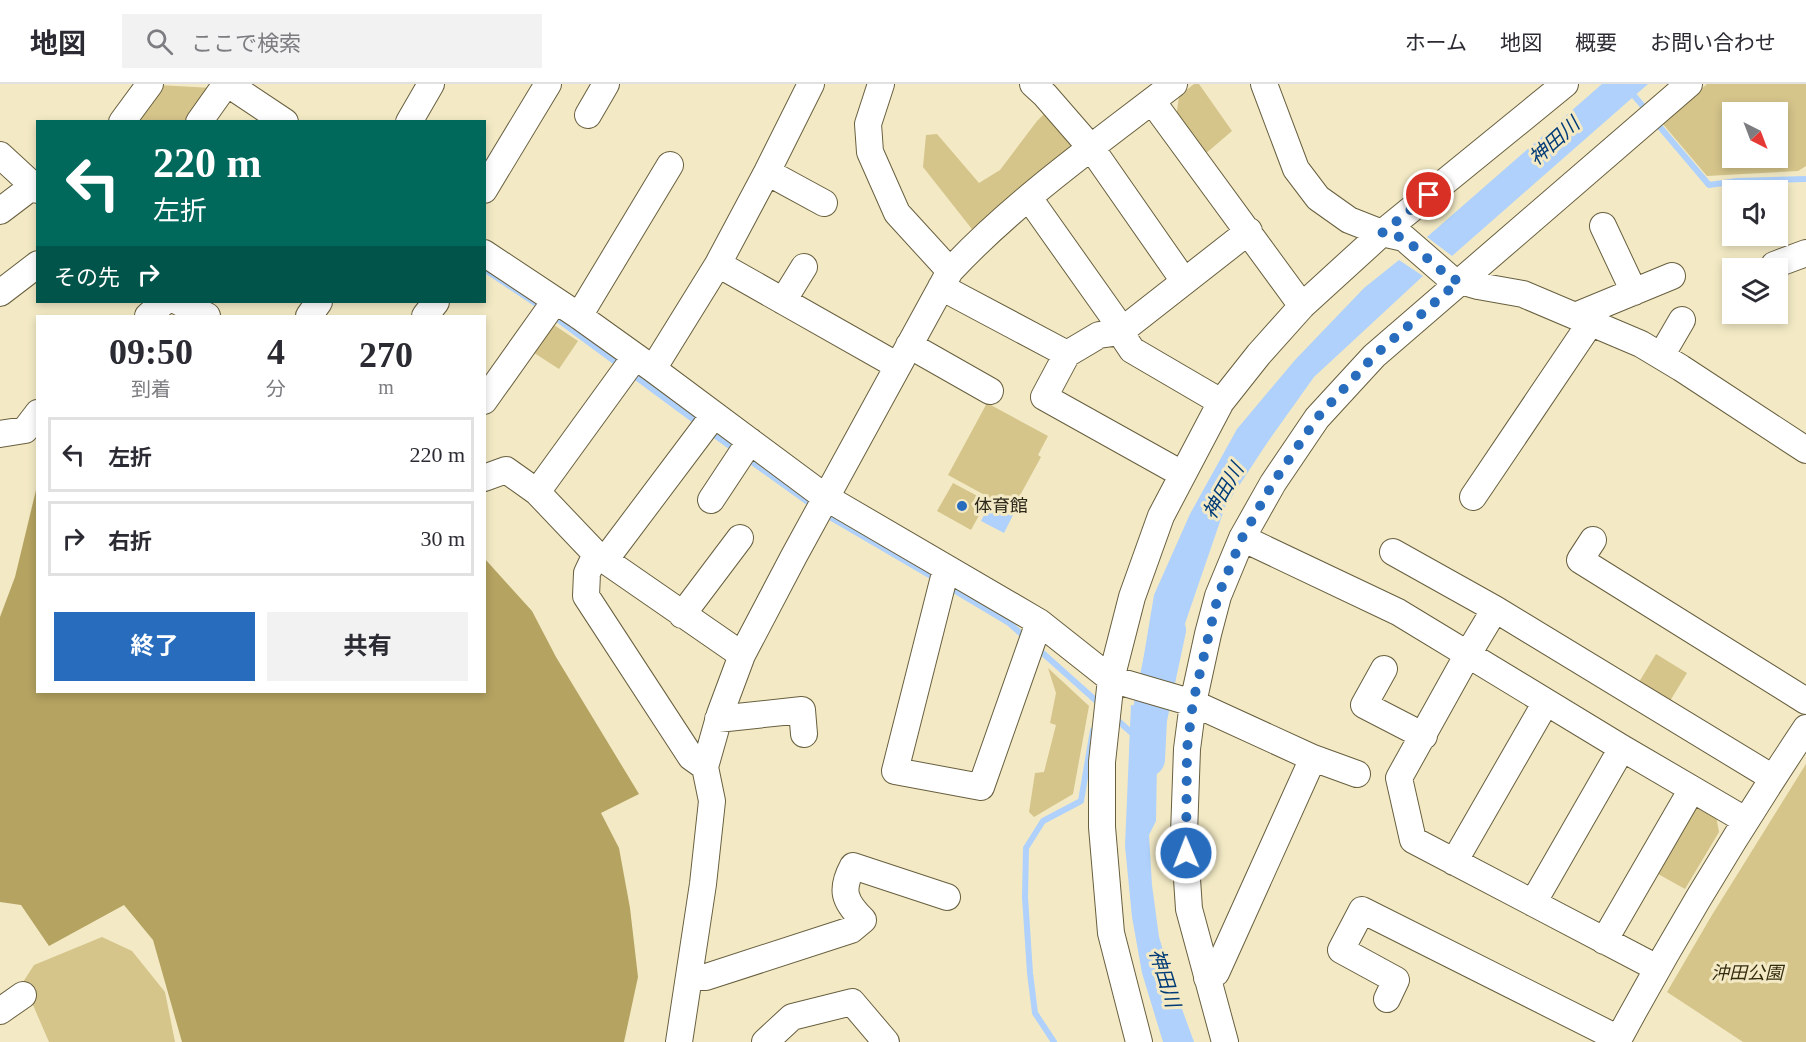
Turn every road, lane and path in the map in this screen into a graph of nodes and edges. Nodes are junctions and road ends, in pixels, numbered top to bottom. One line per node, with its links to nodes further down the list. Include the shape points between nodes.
1 (431, 84): 18 (street)
2 (548, 84): 23 (street)
3 (606, 84): 14 (street)
4 (811, 84): 22 (street)
5 (881, 84): 38 (street, via 868,124 870,152 897,213)
6 (1033, 84): 19 (street)
7 (1174, 84): 13 (street)
8 (1565, 84): 30 (street)
9 (1689, 84): 39 (street)
10 (1268, 85): 30 (street, via 1296,169 1318,198 1349,220)
11 (149, 86): 15 (street)
12 (223, 89): 16 (street); 17 (street)
13 (1152, 101): 19 (street); 29 (street)
14 (588, 115)
15 (124, 120)
16 (200, 120)
17 (281, 120)
18 (410, 120)
19 (1092, 149): 25 (street); 40 (street)
20 (0, 155): 24 (street)
21 (670, 165): 50 (street)
22 (767, 172): 26 (street); 34 (street)
23 (486, 187)
24 (35, 188): 27 (street)
25 (1029, 198): 38 (street, via 976,243); 53 (street)
26 (824, 203)
27 (0, 211)
28 (1603, 226): 41 (street)
29 (1249, 231): 40 (street); 47 (street)
30 (1393, 236): 39 (street); 47 (street)
31 (1806, 253): 33 (street)
32 (486, 254): 43 (street)
33 (1788, 260)
34 (718, 264): 44 (street); 57 (street)
35 (36, 266): 42 (street)
36 (804, 267): 44 (street)
37 (1672, 276): 41 (street)
38 (945, 279): 54 (street); 55 (street)
39 (1454, 280): 51 (street, via 1523,294); 73 (street, via 1374,356 1317,418)
40 (1184, 281): 53 (street)
41 (1634, 292): 51 (street)
42 (0, 293)
43 (555, 301): 50 (street); 59 (street)
44 (783, 301): 55 (street)
45 (163, 303): 48 (street)
46 (435, 303): 49 (street)
47 (1302, 306): 60 (street)
48 (149, 315)
49 (426, 315)
50 (579, 316): 57 (street)
51 (1583, 319): 56 (street); 69 (street)
52 (1682, 320): 56 (street)
53 (1120, 332): 54 (street, via 1100,335); 60 (street, via 1132,350)
54 (1067, 354): 66 (street, via 1044,397)
55 (904, 355): 58 (street); 71 (street)
56 (1661, 356): 65 (street)
57 (644, 363): 61 (street); 68 (street)
58 (990, 391)
59 (486, 398)
60 (1221, 402): 66 (street)
61 (714, 415): 64 (street); 76 (street)
62 (36, 416): 63 (street, via 25,430)
63 (0, 434)
64 (750, 441): 70 (street); 71 (street)
65 (1806, 450)
66 (1182, 474): 84 (street, via 1161,516 1132,597)
67 (486, 477): 68 (street, via 506,470)
68 (537, 492): 76 (street)
69 (1473, 497)
70 (711, 500)
71 (821, 505): 77 (street); 82 (street)
72 (740, 538): 79 (street)
73 (1242, 538): 81 (street, via 1398,612); 85 (street, via 1218,596)
74 (1593, 540): 86 (street, via 1580,560)
75 (1393, 552): 78 (street)
76 (601, 557): 79 (street); 94 (street, via 587,573 586,596 691,757)
77 (943, 581): 80 (street); 80 (street, via 895,771 981,787)
78 (1495, 609): 81 (street); 96 (street)
79 (682, 615): 82 (street)
80 (1034, 637): 84 (street)
81 (1468, 654): 87 (street); 91 (street)
82 (742, 655): 89 (street)
83 (1384, 669): 91 (street, via 1364,705)
84 (1114, 680): 85 (street); 113 (street, via 1102,762 1102,826 1111,933)
85 (1188, 701): 93 (street); 105 (street, via 1185,834 1189,909)
86 (1806, 701)
87 (1546, 702): 92 (street); 99 (street)
88 (803, 712): 89 (street)
89 (718, 718): 94 (street)
90 (1806, 728): 96 (street)
91 (1424, 736): 99 (street, via 1399,778 1413,840)
92 (1622, 748): 97 (street); 101 (street)
93 (1313, 758): 95 (street); 105 (street, via 1216,973)
94 (705, 767): 104 (street, via 712,801)
95 (1356, 774)
96 (1773, 778): 98 (street)
97 (1692, 789): 98 (street); 102 (street)
98 (1745, 820): 103 (street)
99 (1454, 862): 101 (street)
100 (947, 897): 104 (street, via 853,866 844,881 849,906 863,920 851,930 706,977)
101 (1533, 903): 102 (street)
102 (1604, 941): 103 (street)
103 (1657, 968): 109 (street)
104 (690, 977): 110 (street)
105 (1207, 978): 114 (street)
106 (22, 995): 108 (street)
107 (1387, 999): 109 (street, via 1396,980 1341,950 1362,910)
108 (0, 1011)
109 (1618, 1041)
110 (680, 1042)
111 (765, 1042): 112 (street, via 792,1017 852,1002)
112 (886, 1042)
113 (1139, 1042)
114 (1225, 1042)

